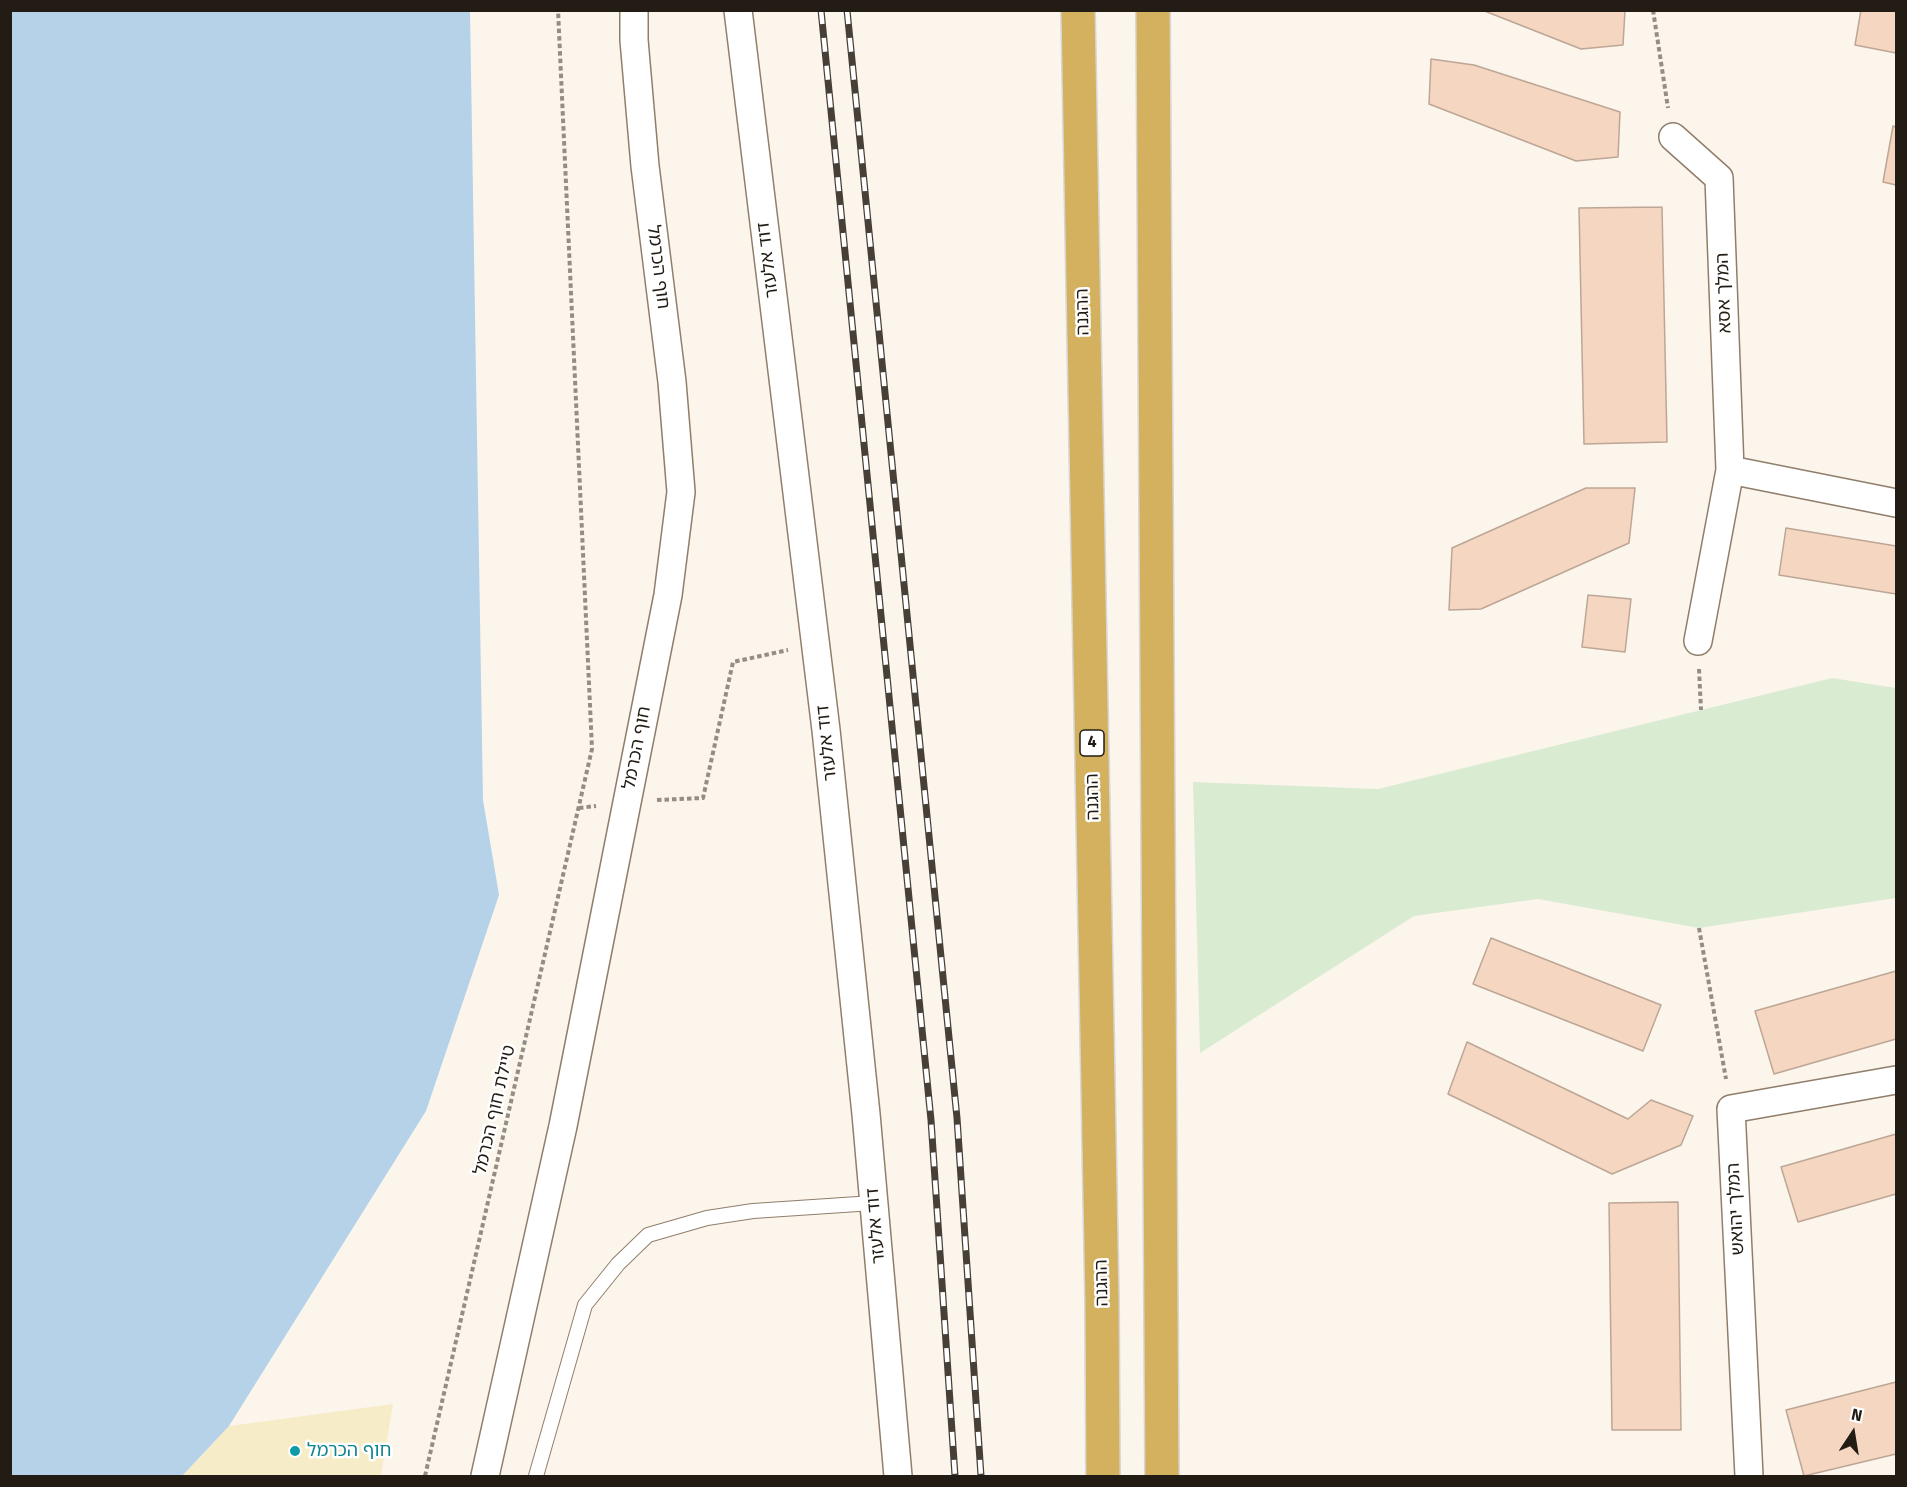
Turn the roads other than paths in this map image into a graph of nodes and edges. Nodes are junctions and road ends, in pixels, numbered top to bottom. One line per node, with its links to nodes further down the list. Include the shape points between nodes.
1 (634, 10): 11 (street, חוף הכרמל, via 645,166 672,382 681,492 668,595 563,1126)
2 (738, 10): 10 (street, דוד אלעזר, via 831,776)
3 (1078, 10): 14 (highway, ההגנה / 4)
4 (1153, 10): 15 (highway)
5 (1673, 136): 6 (street, המלך אסא, via 1719,178)
6 (1730, 470): 7 (street); 8 (street, המלך אסא)
7 (1896, 503)
8 (1698, 641)
9 (1896, 1080): 16 (street, המלך יהואש, via 1731,1109)
10 (873, 1203): 12 (lane, via 753,1211 707,1218 648,1235 618,1263 585,1305); 13 (street, דוד אלעזר)
11 (485, 1476)
12 (536, 1476)
13 (898, 1476)
14 (1103, 1476)
15 (1162, 1476)
16 (1749, 1476)

